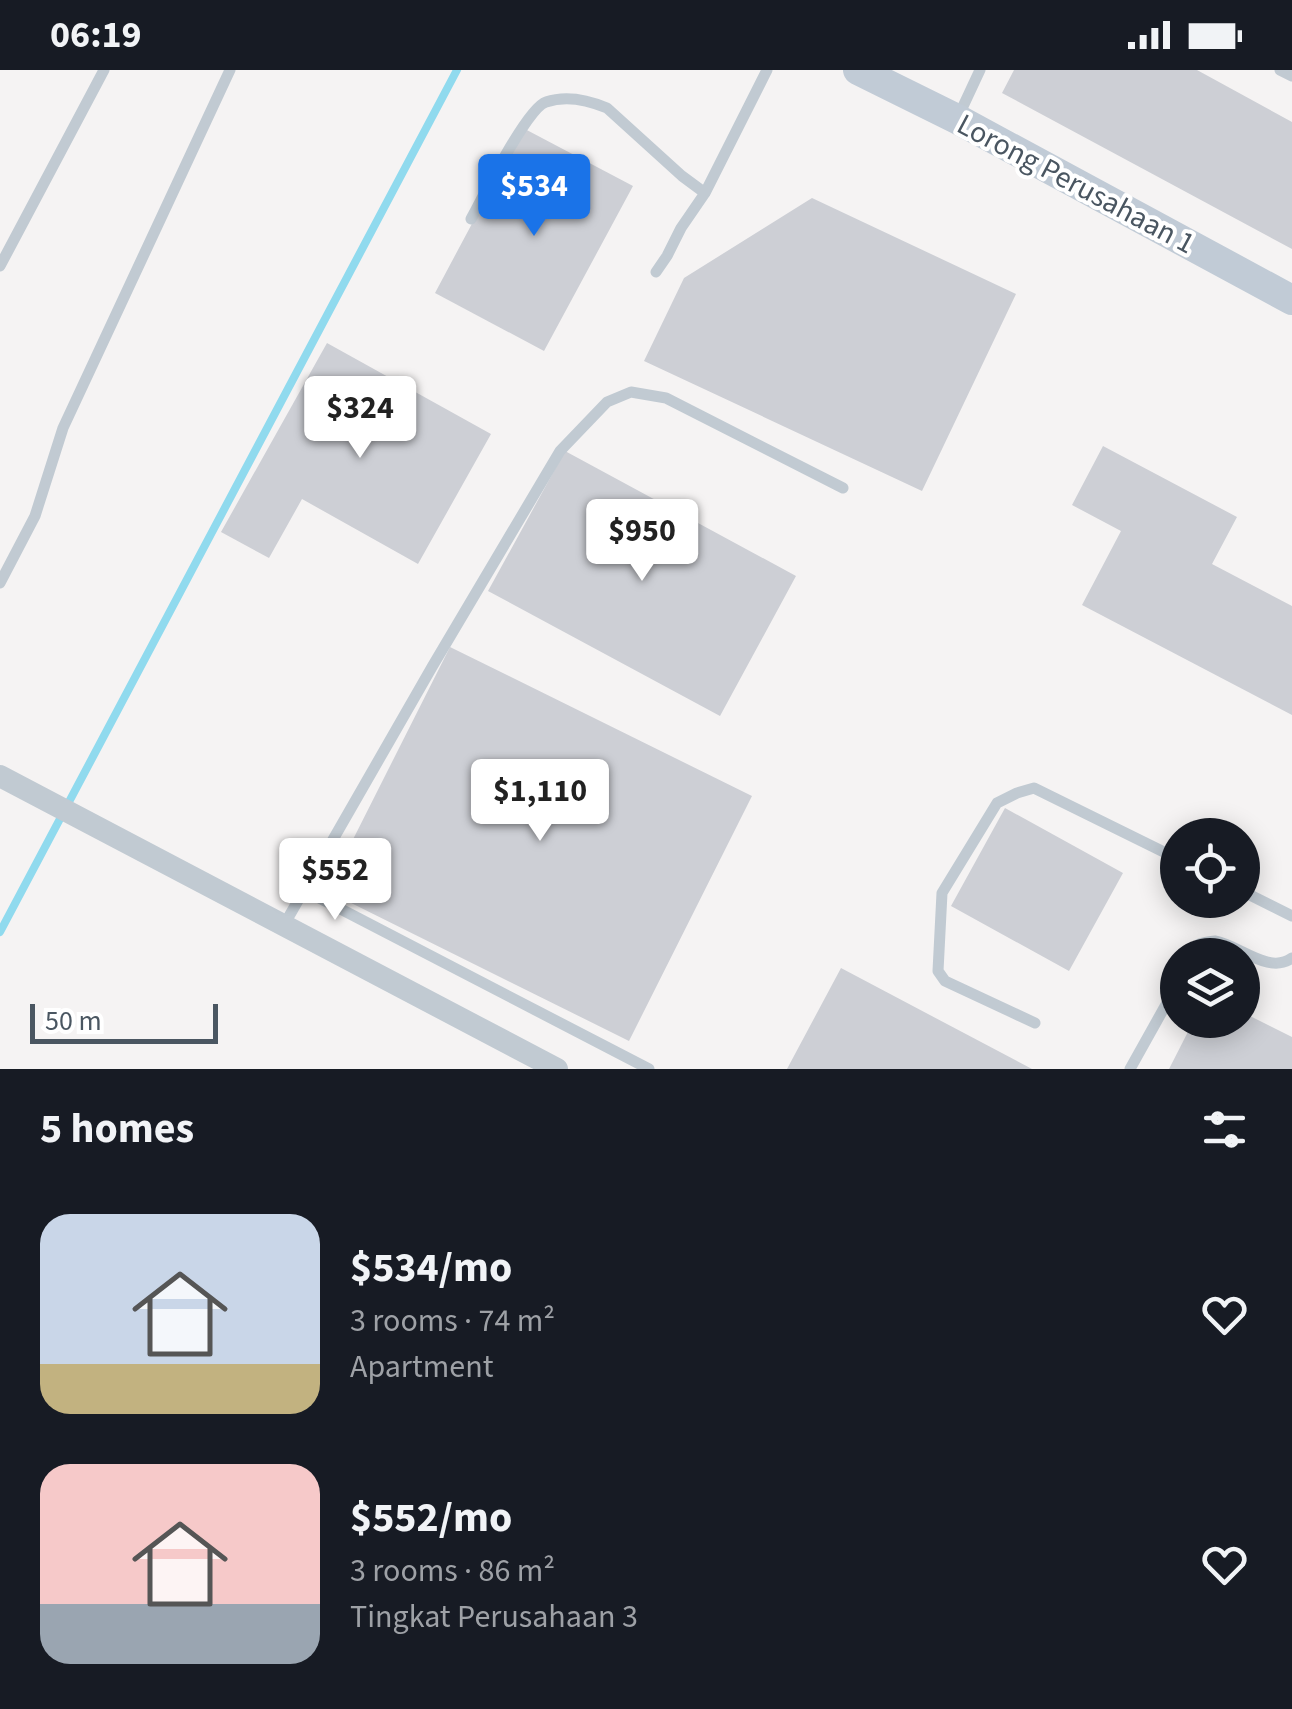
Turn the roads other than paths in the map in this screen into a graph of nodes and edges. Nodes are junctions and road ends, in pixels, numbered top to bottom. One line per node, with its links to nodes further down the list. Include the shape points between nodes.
1 (104, 70): 11 (lane)
2 (230, 70): 15 (lane, via 63,428 35,516)
3 (767, 70): 9 (lane)
4 (858, 70): 8 (street, Lorong Perusahaan 1)
5 (980, 70): 8 (lane)
6 (1280, 70): 7 (lane)
7 (1292, 76)
8 (957, 119): 13 (street, Lorong Perusahaan 1)
9 (706, 193): 10 (lane, via 607,108 569,98 542,103 528,118); 12 (lane)
10 (471, 219)
11 (0, 266)
12 (656, 272)
13 (1292, 300)
14 (843, 488): 18 (lane, via 666,398 632,392 607,402 560,451)
15 (0, 583)
16 (1, 777): 21 (street)
17 (1160, 850): 25 (lane, via 1034,788 997,803 942,894 938,970 945,981)
18 (304, 890): 21 (lane); 27 (lane)
19 (1260, 901): 20 (lane)
20 (1292, 916)
21 (284, 925): 26 (street)
22 (1260, 958): 23 (lane, via 1277,965)
23 (1292, 958)
24 (1160, 1015): 28 (lane)
25 (1035, 1024)
26 (557, 1069)
27 (649, 1069)
28 (1130, 1069)

